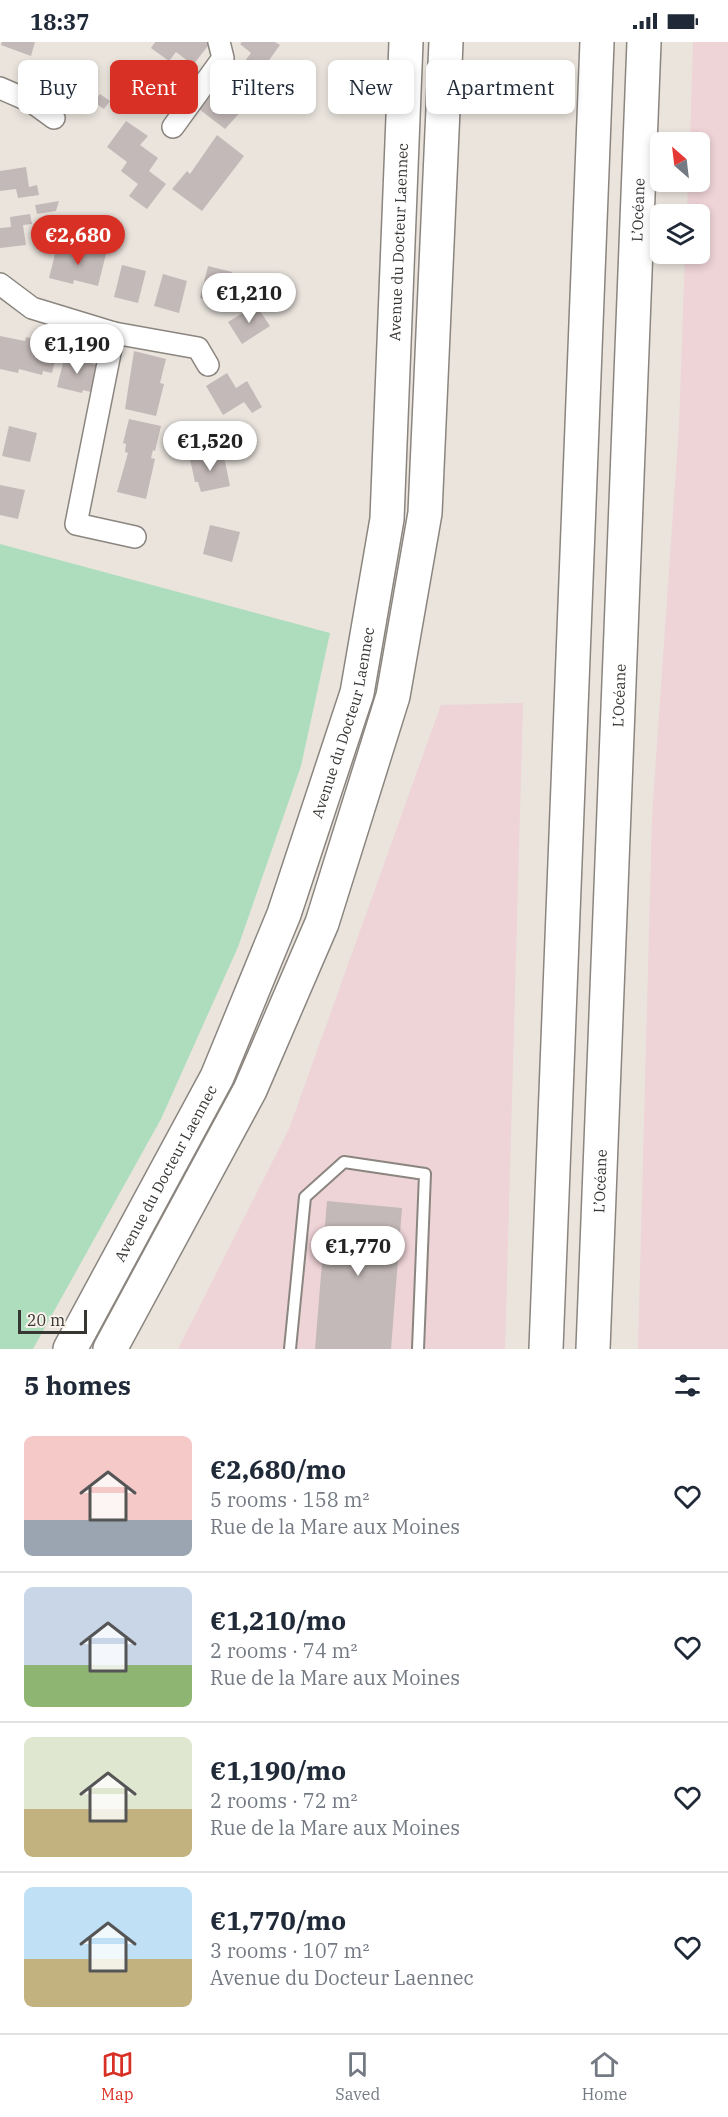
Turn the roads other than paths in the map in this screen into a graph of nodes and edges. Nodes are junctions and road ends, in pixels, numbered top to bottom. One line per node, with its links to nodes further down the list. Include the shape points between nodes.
1 (219, 42): 8 (street, via 223,58)
2 (406, 42): 13 (main road, Avenue du Docteur Laennec, via 387,519 357,693 284,914 217,1077)
3 (446, 42): 14 (main road, via 425,513 393,696 322,923 250,1090)
4 (597, 42): 17 (main road)
5 (644, 42): 18 (main road, L’Océane)
6 (0, 88): 7 (street, via 32,102)
7 (54, 118)
8 (173, 127)
9 (0, 284): 10 (street, via 32,308)
10 (114, 333): 11 (street, via 198,348); 12 (street, via 76,524)
11 (208, 365)
12 (135, 537)
13 (70, 1349)
14 (110, 1349)
15 (290, 1349): 16 (lane, via 305,1197 344,1162 425,1173)
16 (418, 1349)
17 (546, 1349)
18 (593, 1349)

